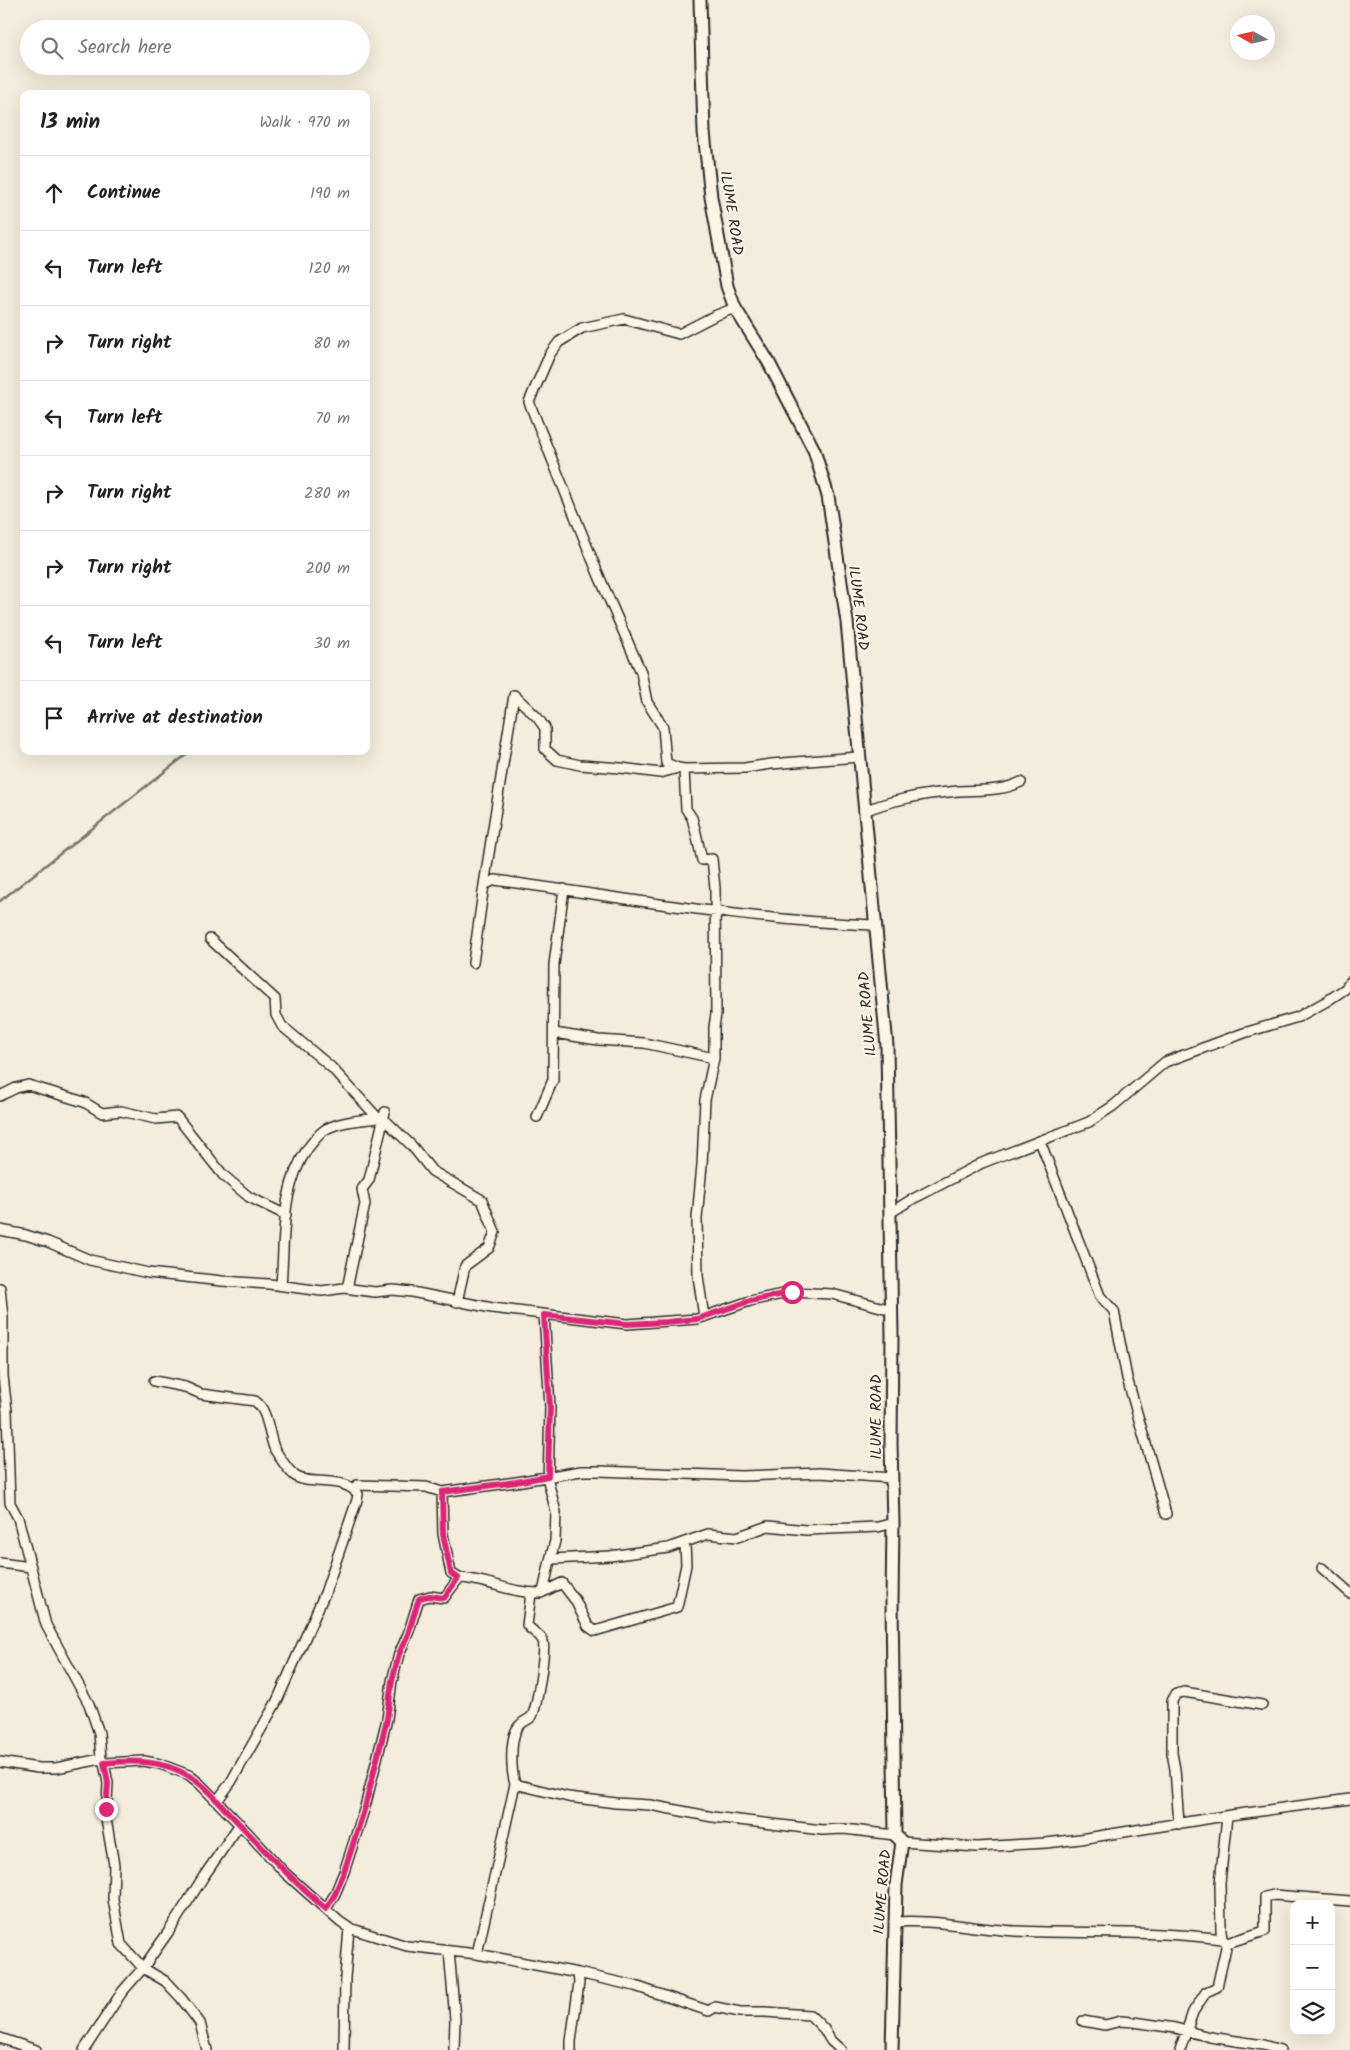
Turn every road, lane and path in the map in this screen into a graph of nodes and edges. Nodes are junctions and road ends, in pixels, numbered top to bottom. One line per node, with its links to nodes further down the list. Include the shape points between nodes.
1 (700, 0): 2 (street, ILUME ROAD, via 704,132 709,178 727,286)
2 (736, 308): 3 (street, ILUME ROAD, via 787,395 822,472 847,622); 4 (street, via 679,334 624,319 582,328 559,342 550,354 529,402 641,672 647,702 663,727 666,763)
3 (858, 757): 4 (street, via 745,768); 6 (street, ILUME ROAD)
4 (681, 768): 7 (street, via 660,773 557,760 545,749 545,728 514,695); 9 (street, via 686,809 692,818 702,860 712,859)
5 (1021, 782): 6 (street, via 994,790 922,796)
6 (864, 811): 10 (street, ILUME ROAD)
7 (484, 885): 8 (street, via 495,880); 12 (street)
8 (564, 889): 9 (street); 14 (street, via 554,964)
9 (715, 912): 10 (street, via 818,924); 15 (street)
10 (874, 926): 20 (street, ILUME ROAD, via 887,1046)
11 (210, 939): 17 (street, via 275,999 276,1014 282,1026)
12 (473, 963)
13 (1350, 982): 19 (street, via 1327,1001 1298,1017 1165,1062 1089,1122)
14 (554, 1033): 15 (street, via 644,1043); 18 (street, via 552,1080)
15 (714, 1058): 29 (street, via 705,1100 697,1218 698,1276)
16 (0, 1096): 21 (street, via 28,1085 84,1102 102,1113 121,1111 156,1119 177,1117 223,1175 249,1197)
17 (383, 1117): 21 (street, via 324,1130 294,1172); 23 (street, via 369,1180 362,1189 365,1204); 26 (street, via 432,1171 482,1200 491,1220 495,1232 492,1242 465,1266)
18 (537, 1117)
19 (1040, 1141): 20 (street, via 982,1163); 35 (street, via 1100,1296 1114,1312 1127,1378)
20 (890, 1213): 27 (street, ILUME ROAD)
21 (286, 1215): 24 (street)
22 (0, 1230): 24 (street, via 48,1242 90,1260 148,1273)
23 (348, 1284)
24 (281, 1286): 26 (street, via 322,1291 344,1288 375,1292 393,1290)
25 (0, 1288): 40 (street, via 4,1317 3,1376 10,1503 18,1518)
26 (457, 1302): 28 (street)
27 (892, 1310): 29 (street, via 832,1294 792,1292 750,1301); 32 (street, ILUME ROAD)
28 (544, 1315): 29 (street, via 627,1324); 31 (street, via 550,1407)
29 (704, 1317)
30 (154, 1381): 51 (street, via 201,1394 255,1401 263,1411 275,1449 294,1476 345,1485 358,1494 325,1594 277,1701)
31 (548, 1476): 32 (street, via 598,1471); 34 (street); 38 (street, via 556,1512)
32 (892, 1478): 36 (street, ILUME ROAD)
33 (357, 1485): 34 (street, via 426,1487)
34 (442, 1492): 42 (street, via 444,1542 451,1573)
35 (1166, 1514)
36 (893, 1523): 37 (street, via 878,1527 806,1530 768,1526 737,1537 708,1534); 55 (street, ILUME ROAD)
37 (685, 1544): 38 (street, via 617,1555 555,1560); 43 (street, via 686,1565 677,1607 595,1631 588,1626 562,1583)
38 (551, 1556): 43 (street)
39 (0, 1563): 40 (street)
40 (31, 1567): 47 (street, via 46,1625 89,1704 99,1733)
41 (1322, 1568): 44 (street)
42 (458, 1578): 45 (street); 57 (street, via 444,1598 430,1596 419,1599 399,1654 365,1807 344,1872)
43 (543, 1592): 45 (street)
44 (1350, 1593)
45 (531, 1594): 49 (street, via 527,1626 540,1635 544,1643 544,1657 536,1706 532,1716 519,1725 515,1734 511,1770)
46 (1262, 1705): 54 (street, via 1184,1692 1176,1694 1172,1701 1172,1753 1176,1768)
47 (102, 1761): 48 (street, via 56,1768); 51 (street, via 160,1764 189,1775); 63 (street, via 108,1783 106,1819 114,1865 116,1916 122,1944)
48 (0, 1762)
49 (514, 1784): 55 (street, via 568,1797 650,1805 713,1817 822,1830 844,1829); 62 (street)
50 (1350, 1799): 52 (street)
51 (217, 1801): 53 (street)
52 (1226, 1816): 54 (street); 60 (street, via 1220,1883)
53 (240, 1824): 57 (street, via 285,1873); 63 (street)
54 (1178, 1824): 55 (street, via 1080,1839 977,1848)
55 (898, 1839): 58 (street, ILUME ROAD)
56 (1350, 1901): 60 (street, via 1265,1897 1265,1931)
57 (326, 1909): 59 (street)
58 (894, 1922): 60 (street, via 1016,1931 1188,1934); 75 (street, ILUME ROAD)
59 (349, 1928): 61 (street, via 407,1946); 71 (street)
60 (1225, 1941): 66 (street, via 1217,1987 1206,1992 1193,2012)
61 (449, 1951): 62 (street); 72 (street, via 455,2019)
62 (477, 1954): 64 (street)
63 (143, 1968): 69 (street, via 122,1992); 70 (street, via 165,1981 181,1998 200,2023)
64 (578, 1973): 73 (street); 74 (street, via 635,1986 709,2011 715,2007 740,2012 810,2015)
65 (1083, 2021): 66 (street, via 1105,2025 1134,2022)
66 (1187, 2032): 76 (street); 77 (street)
67 (0, 2038): 68 (street)
68 (36, 2050)
69 (84, 2050)
70 (207, 2050)
71 (344, 2050)
72 (454, 2050)
73 (571, 2050)
74 (841, 2050)
75 (892, 2050)
76 (1180, 2050)
77 (1280, 2050)

